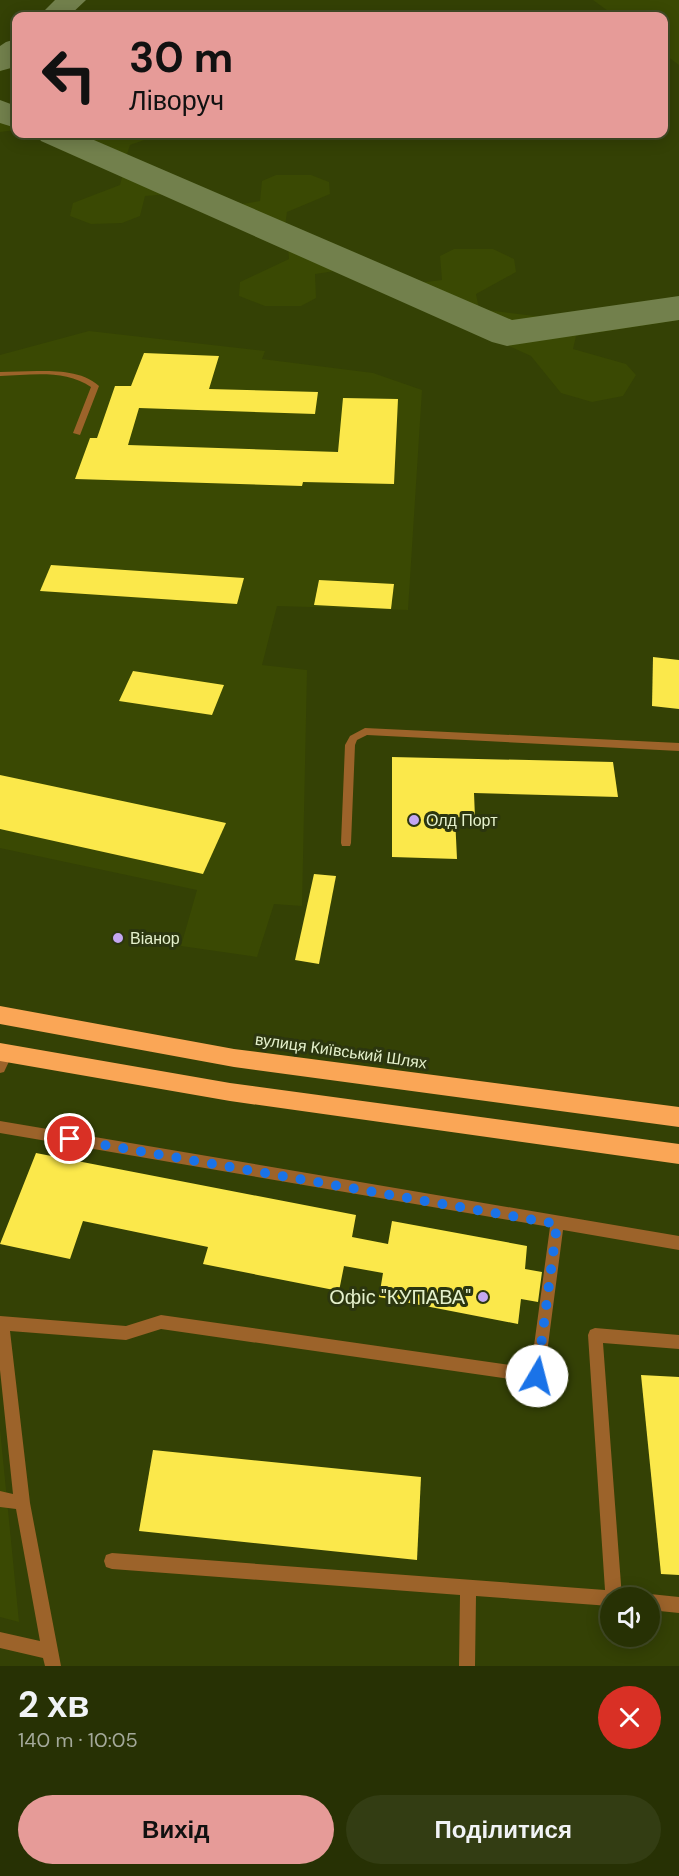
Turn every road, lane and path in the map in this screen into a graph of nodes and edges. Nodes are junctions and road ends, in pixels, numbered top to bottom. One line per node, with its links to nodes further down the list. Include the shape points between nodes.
1 (0, 374): 2 (lane, via 72,375 88,380 95,386)
2 (77, 434)
3 (679, 747): 4 (lane, via 365,731 353,738 350,745)
4 (346, 843)
5 (0, 1015): 7 (highway, вулиця Київський Шлях, via 234,1058)
6 (2, 1058): 9 (highway)
7 (679, 1118)
8 (0, 1127): 10 (lane)
9 (679, 1154)
10 (557, 1224): 11 (lane); 12 (lane, via 537,1376 161,1322 126,1333)
11 (679, 1244)
12 (1, 1323): 15 (lane)
13 (679, 1342): 18 (lane, via 595,1335)
14 (0, 1499): 15 (lane)
15 (22, 1503): 23 (lane)
16 (112, 1561): 17 (lane)
17 (468, 1587): 19 (lane); 24 (lane)
18 (611, 1587)
19 (600, 1597)
20 (660, 1603): 21 (lane)
21 (679, 1605)
22 (0, 1640): 23 (lane)
23 (51, 1658)
24 (467, 1666)

